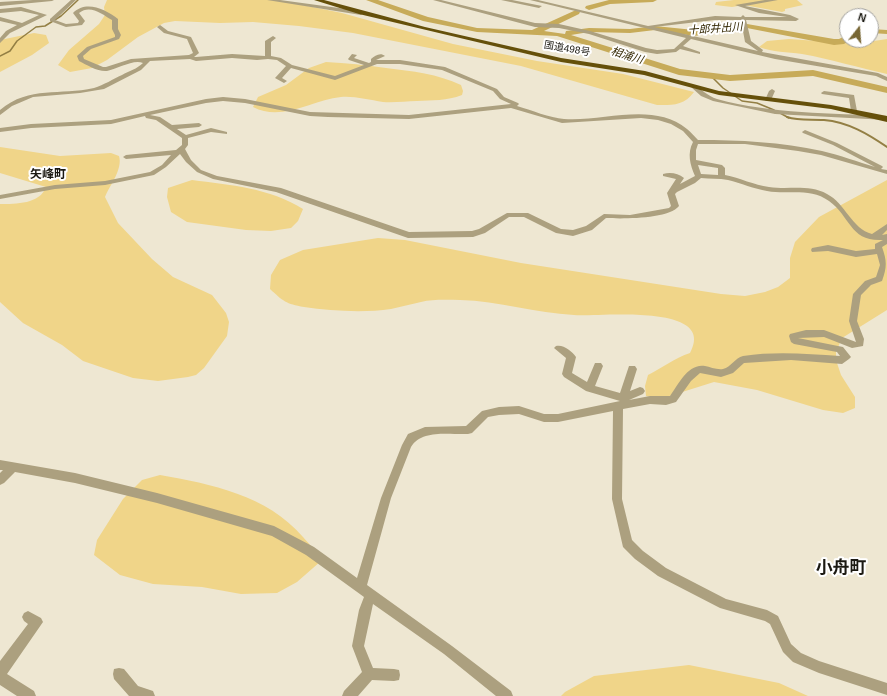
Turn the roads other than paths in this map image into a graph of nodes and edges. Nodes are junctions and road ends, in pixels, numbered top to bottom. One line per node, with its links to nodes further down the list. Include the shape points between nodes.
1 (24, 0): 9 (street)
2 (52, 0): 9 (street)
3 (74, 0): 19 (street)
4 (269, 0): 14 (street)
5 (317, 0): 14 (highway, 国道498号)
6 (435, 0): 16 (street)
7 (503, 0): 10 (street)
8 (776, 0): 17 (street, via 738,5 796,19)
9 (31, 1): 11 (street)
10 (531, 2): 13 (street); 22 (street, via 546,3)
11 (0, 4)
12 (1, 11): 15 (street, via 21,9)
13 (526, 12)
14 (361, 13): 41 (highway, 国道498号, via 539,55 645,73)
15 (44, 14): 19 (street); 21 (street)
16 (505, 17): 20 (street); 27 (street, via 535,25 559,26 590,33 645,50 668,52)
17 (743, 18): 22 (street, via 715,18); 33 (street, via 748,42)
18 (0, 19): 21 (street)
19 (54, 19): 34 (street, via 70,26 80,24 82,21 76,13 87,7 95,8 115,19 118,35 114,40 86,50 80,56 81,60 102,69 131,61)
20 (503, 24)
21 (22, 25): 26 (street, via 8,32)
22 (645, 26): 24 (street)
23 (160, 27): 31 (street, via 166,32 189,38 196,53)
24 (690, 37): 27 (street); 33 (street)
25 (273, 38): 32 (street, via 268,42)
26 (0, 41)
27 (680, 47): 28 (street)
28 (698, 53)
29 (354, 54): 35 (street, via 351,59)
30 (382, 56): 35 (street, via 373,60)
31 (190, 57): 32 (street); 34 (street)
32 (268, 57): 36 (street, via 279,59)
33 (775, 57): 39 (street, via 878,75)
34 (147, 61): 47 (street, via 143,67 104,88 34,94 11,102)
35 (372, 64): 36 (street, via 335,78); 37 (street, via 400,62)
36 (290, 66): 40 (street, via 278,78)
37 (432, 66): 38 (street); 45 (street, via 443,68 495,90 502,98)
38 (425, 73)
39 (887, 79)
40 (284, 81)
41 (694, 87): 44 (highway, 国道498号); 48 (street, via 703,95 715,100 775,112)
42 (772, 91): 44 (street)
43 (824, 93): 46 (street, via 852,96)
44 (772, 103): 46 (highway, 国道498号)
45 (517, 105)
46 (854, 111): 48 (highway, 国道498号)
47 (0, 113)
48 (885, 118)
49 (119, 120): 51 (street, via 152,117); 52 (street); 56 (street, via 223,99 310,114 409,117 511,106 562,121 641,116 658,118 685,130)
50 (199, 125): 51 (street)
51 (172, 127): 55 (street)
52 (0, 130)
53 (805, 132): 60 (street, via 835,144)
54 (225, 133): 55 (street, via 211,130)
55 (185, 137): 57 (street, via 185,146)
56 (696, 142): 59 (street, via 693,146); 60 (street, via 745,142 798,149)
57 (180, 151): 58 (street); 64 (street, via 199,171 215,178 278,190 408,235 473,234 507,215 531,217 559,231 573,233 589,228 604,216 630,217 671,210 676,206); 65 (street, via 152,174 105,183 55,187)
58 (126, 157)
59 (694, 161): 62 (street, via 694,168); 63 (street, via 720,166)
60 (887, 171)
61 (665, 175): 64 (street, via 680,178)
62 (699, 176): 63 (street); 64 (street)
63 (721, 177): 68 (street, via 771,189 800,189 824,194 860,232)
64 (672, 192)
65 (0, 198)
66 (887, 226): 68 (street)
67 (887, 237): 68 (street)
68 (873, 238)
69 (887, 241): 71 (street, via 878,246)
70 (815, 250): 71 (street, via 828,248 856,254)
71 (880, 251): 77 (street, via 885,266 879,279 868,283 857,294 853,321 860,344 857,346 827,334 794,336 797,342 840,349 846,357 842,360 791,356 742,360 730,370 721,373 697,370 673,399)
72 (559, 348): 75 (street, via 571,357 567,374)
73 (598, 366): 75 (street)
74 (632, 369): 77 (street)
75 (589, 388): 77 (street)
76 (640, 391): 77 (street)
77 (622, 402): 81 (street, via 558,418 544,418 519,410 499,411 485,414 468,430 425,432 412,437 386,498); 89 (street, via 617,499 627,542 639,555 662,572 724,604 774,620 787,648 797,658)
78 (0, 465): 79 (street)
79 (13, 467): 80 (street); 81 (street, via 75,478 157,498 274,531 310,551)
80 (0, 480)
81 (360, 587): 82 (street)
82 (371, 595): 86 (street, via 365,610 358,646); 93 (street, via 448,650)
83 (28, 617): 84 (street, via 37,622)
84 (0, 672)
85 (120, 674): 91 (street, via 134,691)
86 (369, 674): 87 (street); 92 (street)
87 (394, 675)
88 (0, 677): 90 (street)
89 (887, 689)
90 (29, 696)
91 (148, 696)
92 (349, 696)
93 (506, 696)

